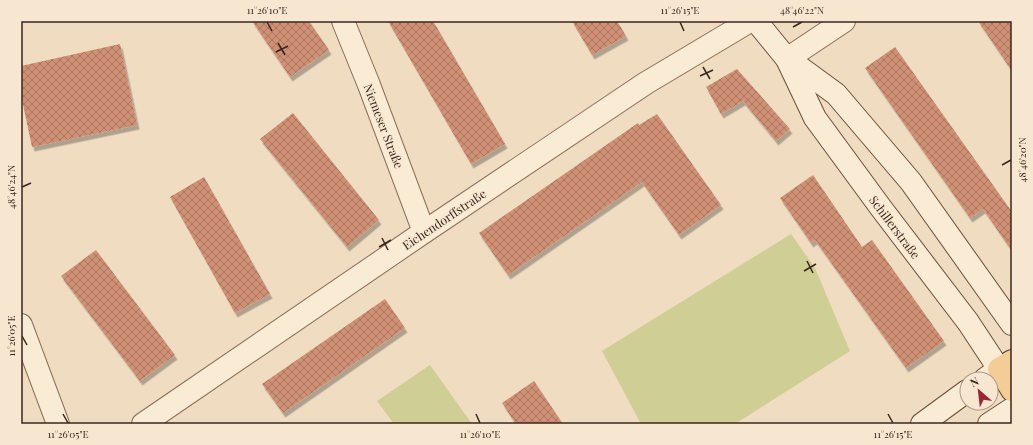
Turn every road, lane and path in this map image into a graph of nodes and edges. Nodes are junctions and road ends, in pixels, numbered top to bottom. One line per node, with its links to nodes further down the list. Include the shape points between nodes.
1 (343, 21): 6 (street, Niemeser Straße)
2 (750, 21): 6 (street, Eichendorffstraße, via 646,84)
3 (756, 21): 5 (street, Schillerstraße)
4 (844, 21): 5 (street)
5 (787, 59): 7 (street, Schillerstraße, via 836,94 911,182); 9 (street, Schillerstraße, via 815,118 968,322)
6 (424, 232): 14 (street, Eichendorffstraße)
7 (1012, 324)
8 (21, 325): 13 (street)
9 (999, 370): 10 (main road, Schillerstraße)
10 (1012, 390)
11 (959, 397): 15 (street)
12 (1012, 409): 16 (street)
13 (58, 424)
14 (143, 424)
15 (922, 424)
16 (989, 424)

